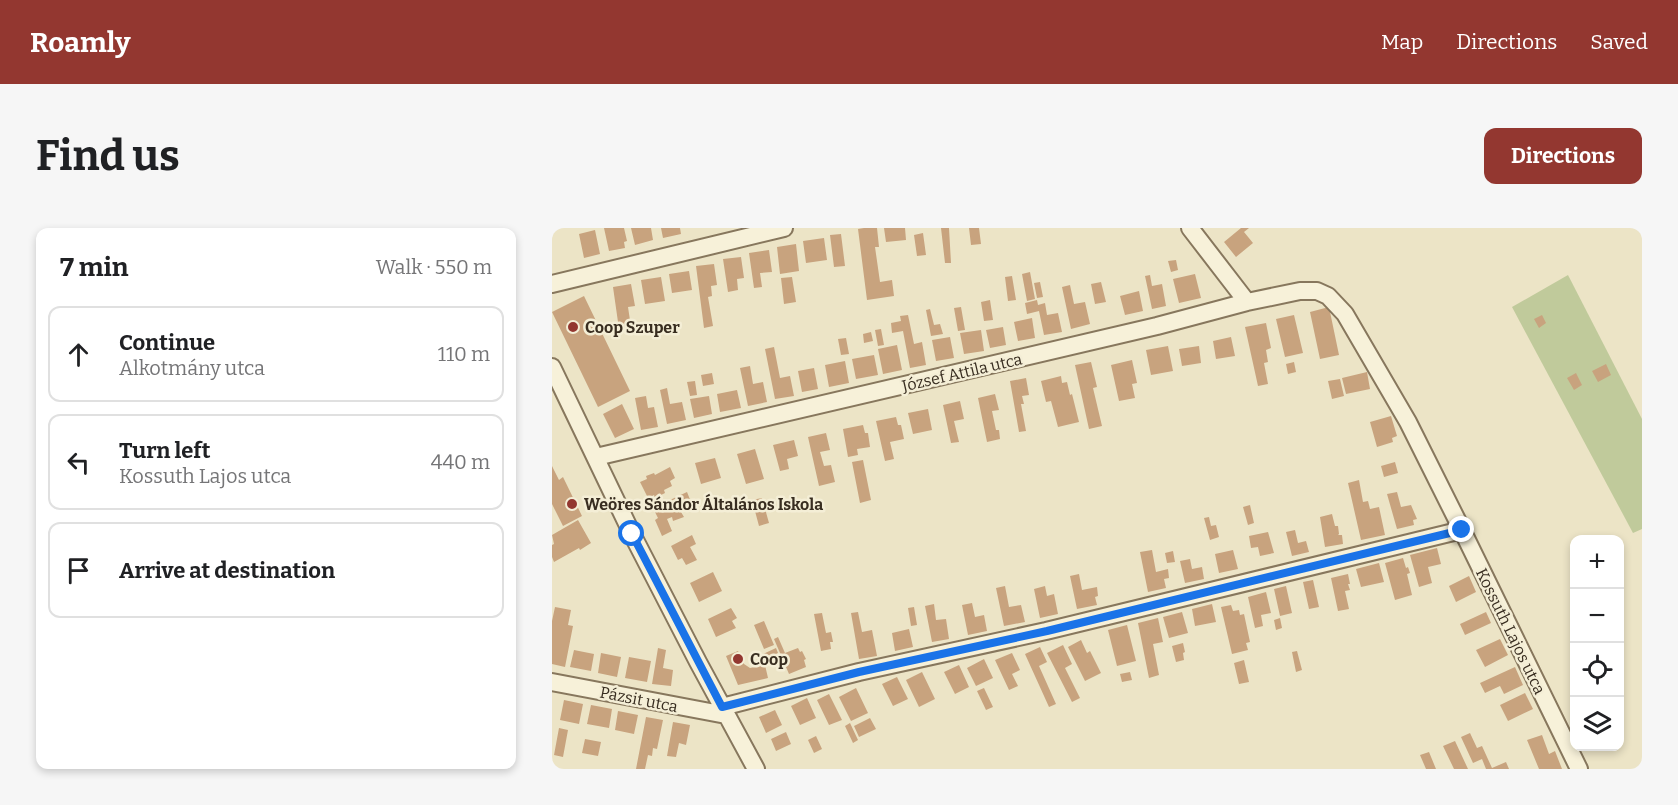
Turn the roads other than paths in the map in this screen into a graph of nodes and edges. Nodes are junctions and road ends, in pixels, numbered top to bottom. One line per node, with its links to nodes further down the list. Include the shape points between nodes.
1 (784, 228): 3 (street)
2 (1190, 228): 5 (street)
3 (552, 284)
4 (1328, 296): 5 (street, József Attila utca, via 1300,291); 8 (street, Kossuth Lajos utca, via 1345,314 1398,405)
5 (1247, 302): 7 (street, József Attila utca)
6 (552, 367): 7 (street)
7 (596, 457): 10 (street)
8 (1462, 530): 10 (street, via 1047,631 859,672); 12 (street, Kossuth Lajos utca)
9 (552, 682): 10 (street, Pázsit utca)
10 (724, 711): 11 (street)
11 (756, 769)
12 (1579, 769)

